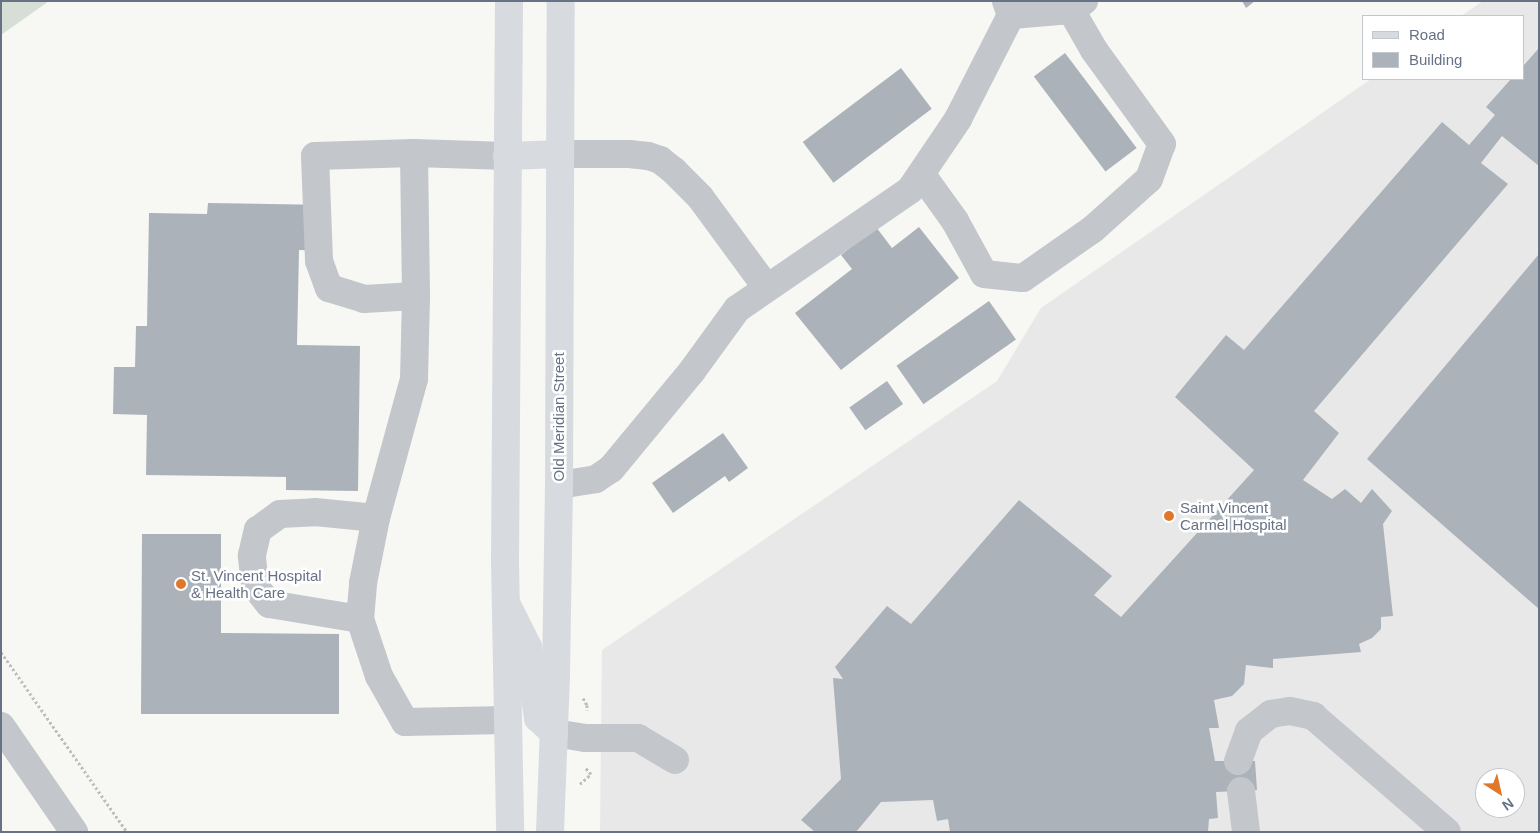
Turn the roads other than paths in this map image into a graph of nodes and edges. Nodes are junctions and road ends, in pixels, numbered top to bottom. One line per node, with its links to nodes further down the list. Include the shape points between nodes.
1 (509, 1): 7 (main road)
2 (561, 1): 6 (main road, Old Meridian Street)
3 (1077, 6): 4 (street); 8 (street, via 1094,50 1162,144 1149,178 1093,229 1023,278 984,274 955,221)
4 (1009, 8): 8 (street, via 958,119)
5 (414, 153): 7 (street); 10 (street); 10 (street, via 315,156 319,261 329,288 364,299)
6 (560, 154): 7 (main road); 9 (street, via 629,154 660,160 700,197); 11 (main road, Old Meridian Street)
7 (507, 156): 13 (main road)
8 (922, 175): 9 (street, via 910,190)
9 (766, 288): 11 (street, via 737,309 692,372 611,469 584,483)
10 (416, 296): 12 (street, via 414,379)
11 (559, 485): 18 (main road, Old Meridian Street)
12 (376, 518): 14 (street, via 363,583); 14 (street, via 315,512 280,514 258,530 252,555 255,586 269,604)
13 (506, 603): 15 (main road); 18 (main road, via 528,647 538,718)
14 (360, 619): 15 (street, via 379,676 405,722)
15 (507, 720): 25 (main road)
16 (1, 726): 24 (street)
17 (669, 731): 19 (street)
18 (554, 732): 19 (street, via 585,738); 26 (main road, Old Meridian Street)
19 (638, 738): 20 (street)
20 (676, 760)
21 (1238, 761): 23 (street, via 1249,731 1271,714 1290,711 1314,716)
22 (1241, 791): 27 (street)
23 (1441, 827)
24 (74, 832)
25 (510, 832)
26 (550, 832)
27 (1246, 832)

